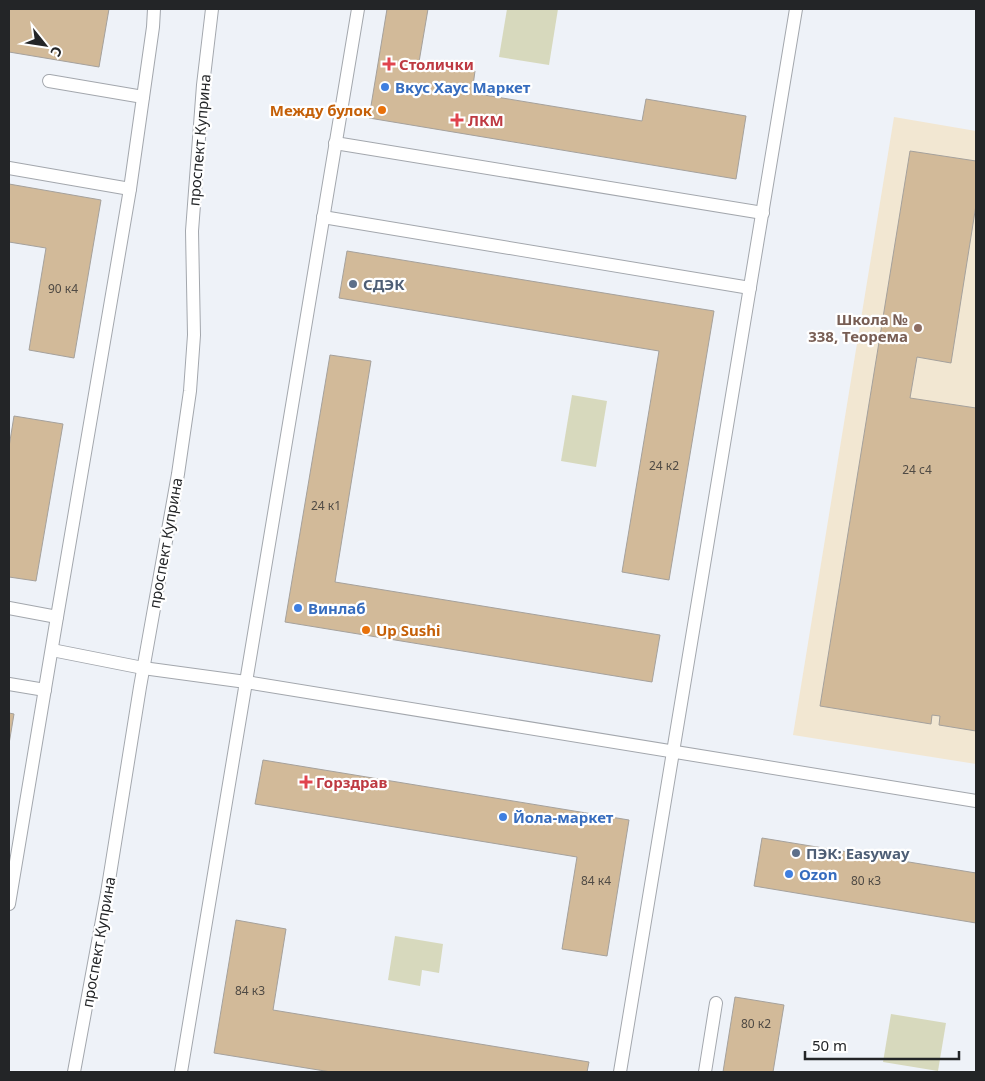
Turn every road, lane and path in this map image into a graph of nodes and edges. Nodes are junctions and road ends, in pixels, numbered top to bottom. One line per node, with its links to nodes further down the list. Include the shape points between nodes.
1 (154, 9): 6 (lane)
2 (212, 9): 16 (lane, проспект Куприна, via 202,86 192,231 194,335 190,391)
3 (358, 9): 7 (lane)
4 (796, 9): 10 (lane)
5 (49, 81): 6 (lane)
6 (143, 97): 9 (lane)
7 (335, 143): 10 (lane); 11 (lane)
8 (9, 168): 9 (lane)
9 (130, 188): 14 (lane)
10 (762, 214): 12 (lane)
11 (323, 217): 12 (lane); 17 (lane)
12 (750, 288): 20 (lane)
13 (9, 608): 14 (lane)
14 (57, 616): 15 (lane)
15 (52, 650): 16 (lane); 19 (lane)
16 (143, 668): 17 (lane); 24 (lane, проспект Куприна)
17 (246, 682): 20 (lane); 25 (lane)
18 (9, 684): 19 (lane)
19 (45, 690): 22 (lane)
20 (673, 752): 21 (lane); 26 (lane)
21 (976, 802)
22 (9, 904)
23 (716, 1003): 27 (lane)
24 (74, 1072)
25 (181, 1072)
26 (620, 1072)
27 (704, 1072)

